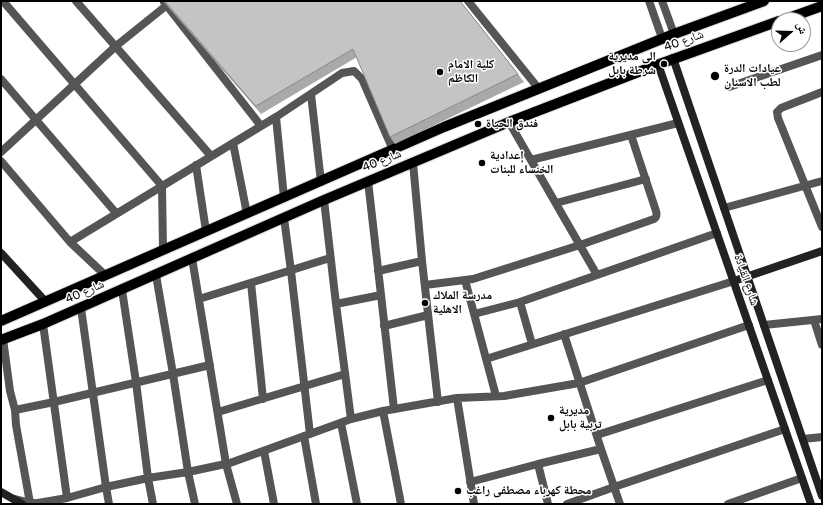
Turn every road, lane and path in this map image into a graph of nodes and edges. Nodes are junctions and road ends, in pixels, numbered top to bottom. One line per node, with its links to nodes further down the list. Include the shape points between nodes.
1 (3, 1): 18 (street)
2 (76, 1): 13 (street)
3 (468, 1): 20 (street)
4 (649, 1): 12 (street)
5 (662, 1): 11 (street)
6 (764, 1): 11 (main road, شارع 40)
7 (165, 3): 13 (street); 27 (street)
8 (822, 6): 9 (main road)
9 (805, 12)
10 (771, 24): 15 (main road, شارع 40)
11 (674, 34): 12 (main road, شارع 40)
12 (662, 38): 20 (main road, شارع 40)
13 (116, 46): 18 (street); 32 (street)
14 (822, 55): 19 (street)
15 (673, 58): 16 (main road, شارع 40); 48 (street, شارع القيادة)
16 (658, 64): 25 (main road, شارع 40); 26 (street, شارع القيادة)
17 (1, 79): 24 (street)
18 (75, 84): 24 (street); 42 (street)
19 (729, 87)
20 (539, 89): 30 (main road, شارع 40)
21 (311, 94): 23 (street); 30 (street, via 342,73 354,70 362,79); 40 (street)
22 (822, 94): 41 (street, via 781,108 777,112)
23 (276, 117): 27 (street); 44 (street)
24 (36, 119): 31 (street); 49 (street)
25 (509, 122): 33 (street); 35 (main road, شارع 40)
26 (678, 123): 28 (street); 54 (street, شارع القيادة)
27 (261, 126): 29 (street)
28 (631, 135): 33 (street); 37 (street)
29 (233, 143): 32 (street); 50 (street)
30 (392, 150): 40 (main road, شارع 40)
31 (1, 152)
32 (210, 156): 36 (street)
33 (531, 160): 46 (street)
34 (1, 161): 55 (street)
35 (414, 163): 39 (main road, شارع 40); 62 (street)
36 (196, 165): 42 (street); 53 (street)
37 (646, 179): 46 (street); 56 (street, via 656,217 651,221)
38 (822, 180): 41 (street)
39 (368, 181): 45 (main road, شارع 40); 64 (street)
40 (321, 182): 43 (main road, شارع 40)
41 (805, 185): 48 (street); 52 (street)
42 (162, 186): 49 (street); 57 (street)
43 (304, 189): 44 (main road, شارع 40); 47 (main road, via 302,198)
44 (283, 198): 50 (main road, شارع 40); 51 (main road, via 290,209)
45 (324, 200): 47 (main road, شارع 40); 61 (street)
46 (556, 203): 56 (street)
47 (309, 207): 51 (main road, شارع 40)
48 (724, 208): 68 (street, شارع القيادة)
49 (116, 213): 55 (street)
50 (247, 214): 53 (main road, شارع 40)
51 (286, 217): 60 (main road, شارع 40); 63 (street)
52 (822, 227)
53 (206, 231): 57 (main road, شارع 40)
54 (717, 233): 67 (street); 70 (street, شارع القيادة)
55 (70, 242): 65 (street)
56 (580, 245): 67 (street); 69 (street)
57 (163, 250): 65 (main road, شارع 40)
58 (822, 251): 68 (street)
59 (1, 253): 76 (street)
60 (192, 258): 66 (main road, شارع 40); 75 (street)
61 (330, 258): 63 (street); 78 (street)
62 (422, 261): 64 (street); 72 (street)
63 (291, 271): 71 (street); 99 (street)
64 (378, 271): 74 (street)
65 (105, 275): 76 (main road, شارع 40)
66 (156, 275): 73 (main road, شارع 40); 94 (street)
67 (597, 275): 77 (street)
68 (747, 276): 70 (street); 86 (street, شارع القيادة)
69 (465, 280): 72 (street); 80 (street)
70 (734, 281): 85 (street, شارع القيادة); 88 (street)
71 (251, 283): 75 (street); 102 (street)
72 (425, 285): 81 (street)
73 (122, 290): 79 (main road, شارع 40); 97 (street)
74 (381, 296): 78 (street); 87 (street)
75 (199, 299): 93 (street)
76 (45, 301): 83 (main road, شارع 40)
77 (520, 302): 80 (street); 90 (street)
78 (336, 304): 95 (street)
79 (81, 308): 84 (main road, شارع 40); 100 (street)
80 (474, 314): 92 (street)
81 (428, 315): 87 (street); 105 (street)
82 (818, 320): 86 (street); 91 (street)
83 (1, 321)
84 (44, 324): 89 (main road, شارع 40); 104 (street)
85 (749, 325): 96 (street, شارع القيادة); 98 (street)
86 (764, 325): 116 (street, شارع القيادة)
87 (384, 326): 106 (street)
88 (564, 334): 90 (street); 98 (street)
89 (2, 339): 107 (street)
90 (532, 344): 92 (street)
91 (822, 345)
92 (486, 359): 101 (street)
93 (210, 365): 94 (street); 109 (street)
94 (173, 374): 97 (street); 121 (street)
95 (345, 374): 99 (street); 110 (street)
96 (768, 380): 112 (street, شارع القيادة); 114 (street)
97 (136, 382): 100 (street); 122 (street)
98 (579, 382): 101 (street); 114 (street)
99 (304, 386): 102 (street); 113 (street)
100 (93, 393): 104 (street); 125 (street)
101 (496, 396): 103 (street)
102 (263, 398): 109 (street)
103 (457, 398): 105 (street); 124 (street)
104 (54, 402): 107 (street); 130 (street)
105 (438, 402): 106 (street)
106 (394, 409): 108 (street)
107 (14, 410): 131 (street)
108 (383, 411): 110 (street); 141 (street)
109 (218, 412): 119 (street)
110 (351, 419): 111 (street)
111 (341, 423): 113 (street); 140 (street)
112 (785, 429): 123 (street, شارع القيادة); 126 (street)
113 (307, 435): 118 (street); 139 (street)
114 (597, 435): 117 (street)
115 (822, 437): 116 (street)
116 (803, 439): 128 (street, شارع القيادة)
117 (601, 449): 120 (street); 126 (street)
118 (264, 451): 119 (street); 138 (street)
119 (226, 464): 121 (street); 137 (street)
120 (538, 464): 124 (street); 143 (street)
121 (188, 472): 122 (street); 136 (street)
122 (148, 478): 125 (street); 135 (street)
123 (802, 478): 146 (street); 147 (street, شارع القيادة)
124 (470, 482): 142 (street)
125 (106, 487): 130 (street); 134 (street)
126 (614, 487): 144 (street); 145 (street)
127 (1, 492): 129 (street)
128 (822, 496)
129 (11, 498): 131 (street); 133 (street)
130 (67, 498): 132 (street)
131 (30, 503): 132 (street)
132 (42, 503)
133 (22, 504)
134 (109, 504)
135 (153, 504)
136 (194, 504)
137 (237, 504)
138 (274, 504)
139 (316, 504)
140 (357, 504)
141 (401, 504)
142 (474, 504)
143 (548, 504)
144 (567, 504)
145 (620, 504)
146 (728, 504)
147 (811, 504)

